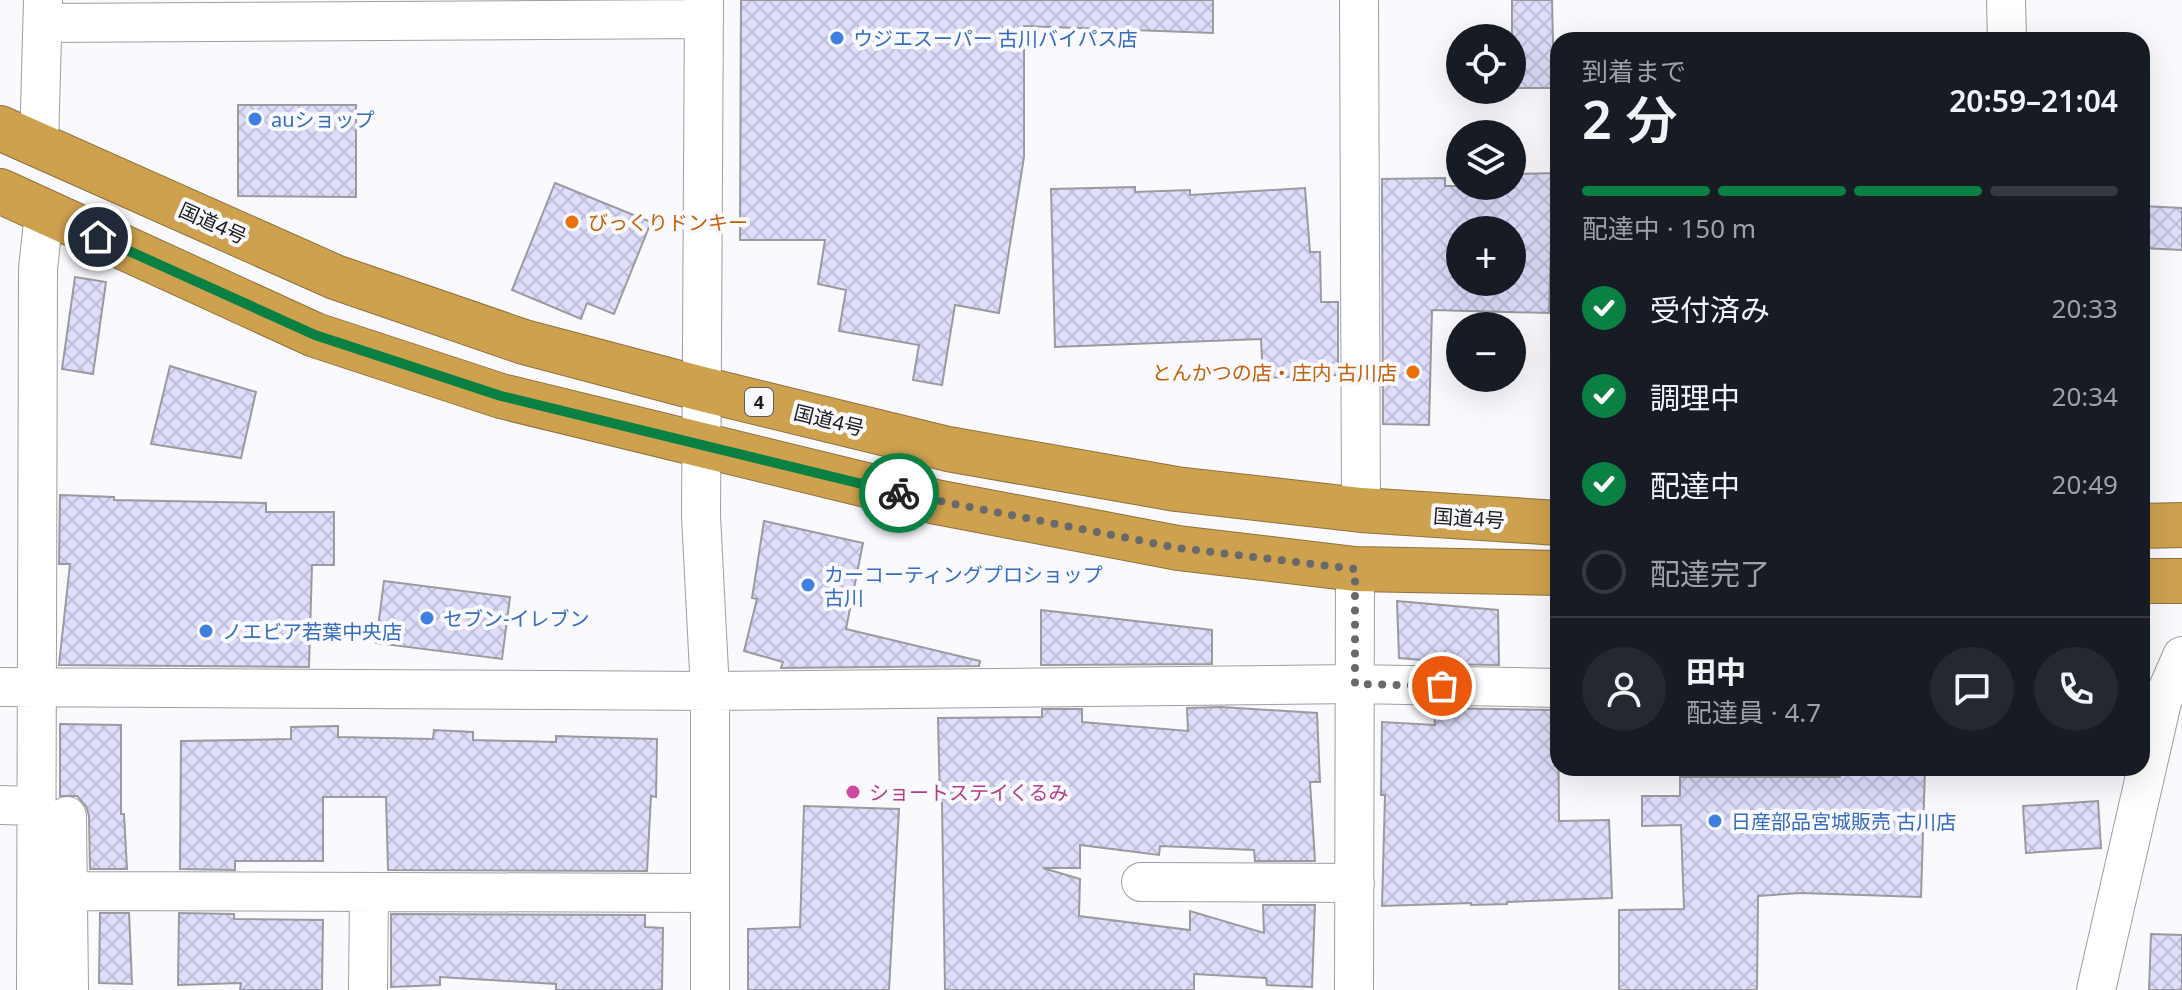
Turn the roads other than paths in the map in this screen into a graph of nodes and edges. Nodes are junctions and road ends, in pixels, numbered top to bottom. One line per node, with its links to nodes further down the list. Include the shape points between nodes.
1 (1359, 0): 12 (street)
2 (2006, 0): 5 (street)
3 (704, 10): 4 (street); 10 (street)
4 (44, 12): 7 (street)
5 (2007, 32)
6 (0, 128): 7 (highway, 国道4号 / 4)
7 (39, 146): 10 (highway, 国道4号 / 4, via 335,277 524,342)
8 (0, 191): 9 (highway)
9 (44, 213): 11 (highway, via 315,335 501,396); 22 (street)
10 (702, 389): 11 (street); 12 (highway, 国道4号 / 4, via 948,449 1176,489)
11 (702, 444): 16 (highway, via 936,502 1178,548); 24 (street)
12 (1361, 510): 13 (highway, 国道4号 / 4)
13 (1550, 522)
14 (2182, 525): 15 (highway)
15 (2150, 526)
16 (1355, 569): 17 (highway); 21 (street)
17 (1550, 573)
18 (2150, 581): 19 (highway)
19 (2182, 581)
20 (2182, 656): 25 (street)
21 (1355, 684): 23 (street); 24 (street); 29 (street)
22 (18, 687): 24 (street); 27 (street)
23 (1550, 688)
24 (710, 691): 32 (street)
25 (2152, 702)
26 (2138, 776): 38 (street)
27 (34, 809): 30 (street); 33 (street)
28 (1141, 882): 29 (street)
29 (1355, 883): 37 (street)
30 (67, 891): 31 (street); 34 (street)
31 (369, 892): 32 (street); 35 (street)
32 (710, 893): 36 (street)
33 (36, 990)
34 (69, 990)
35 (368, 990)
36 (710, 990)
37 (1354, 990)
38 (2096, 990)

